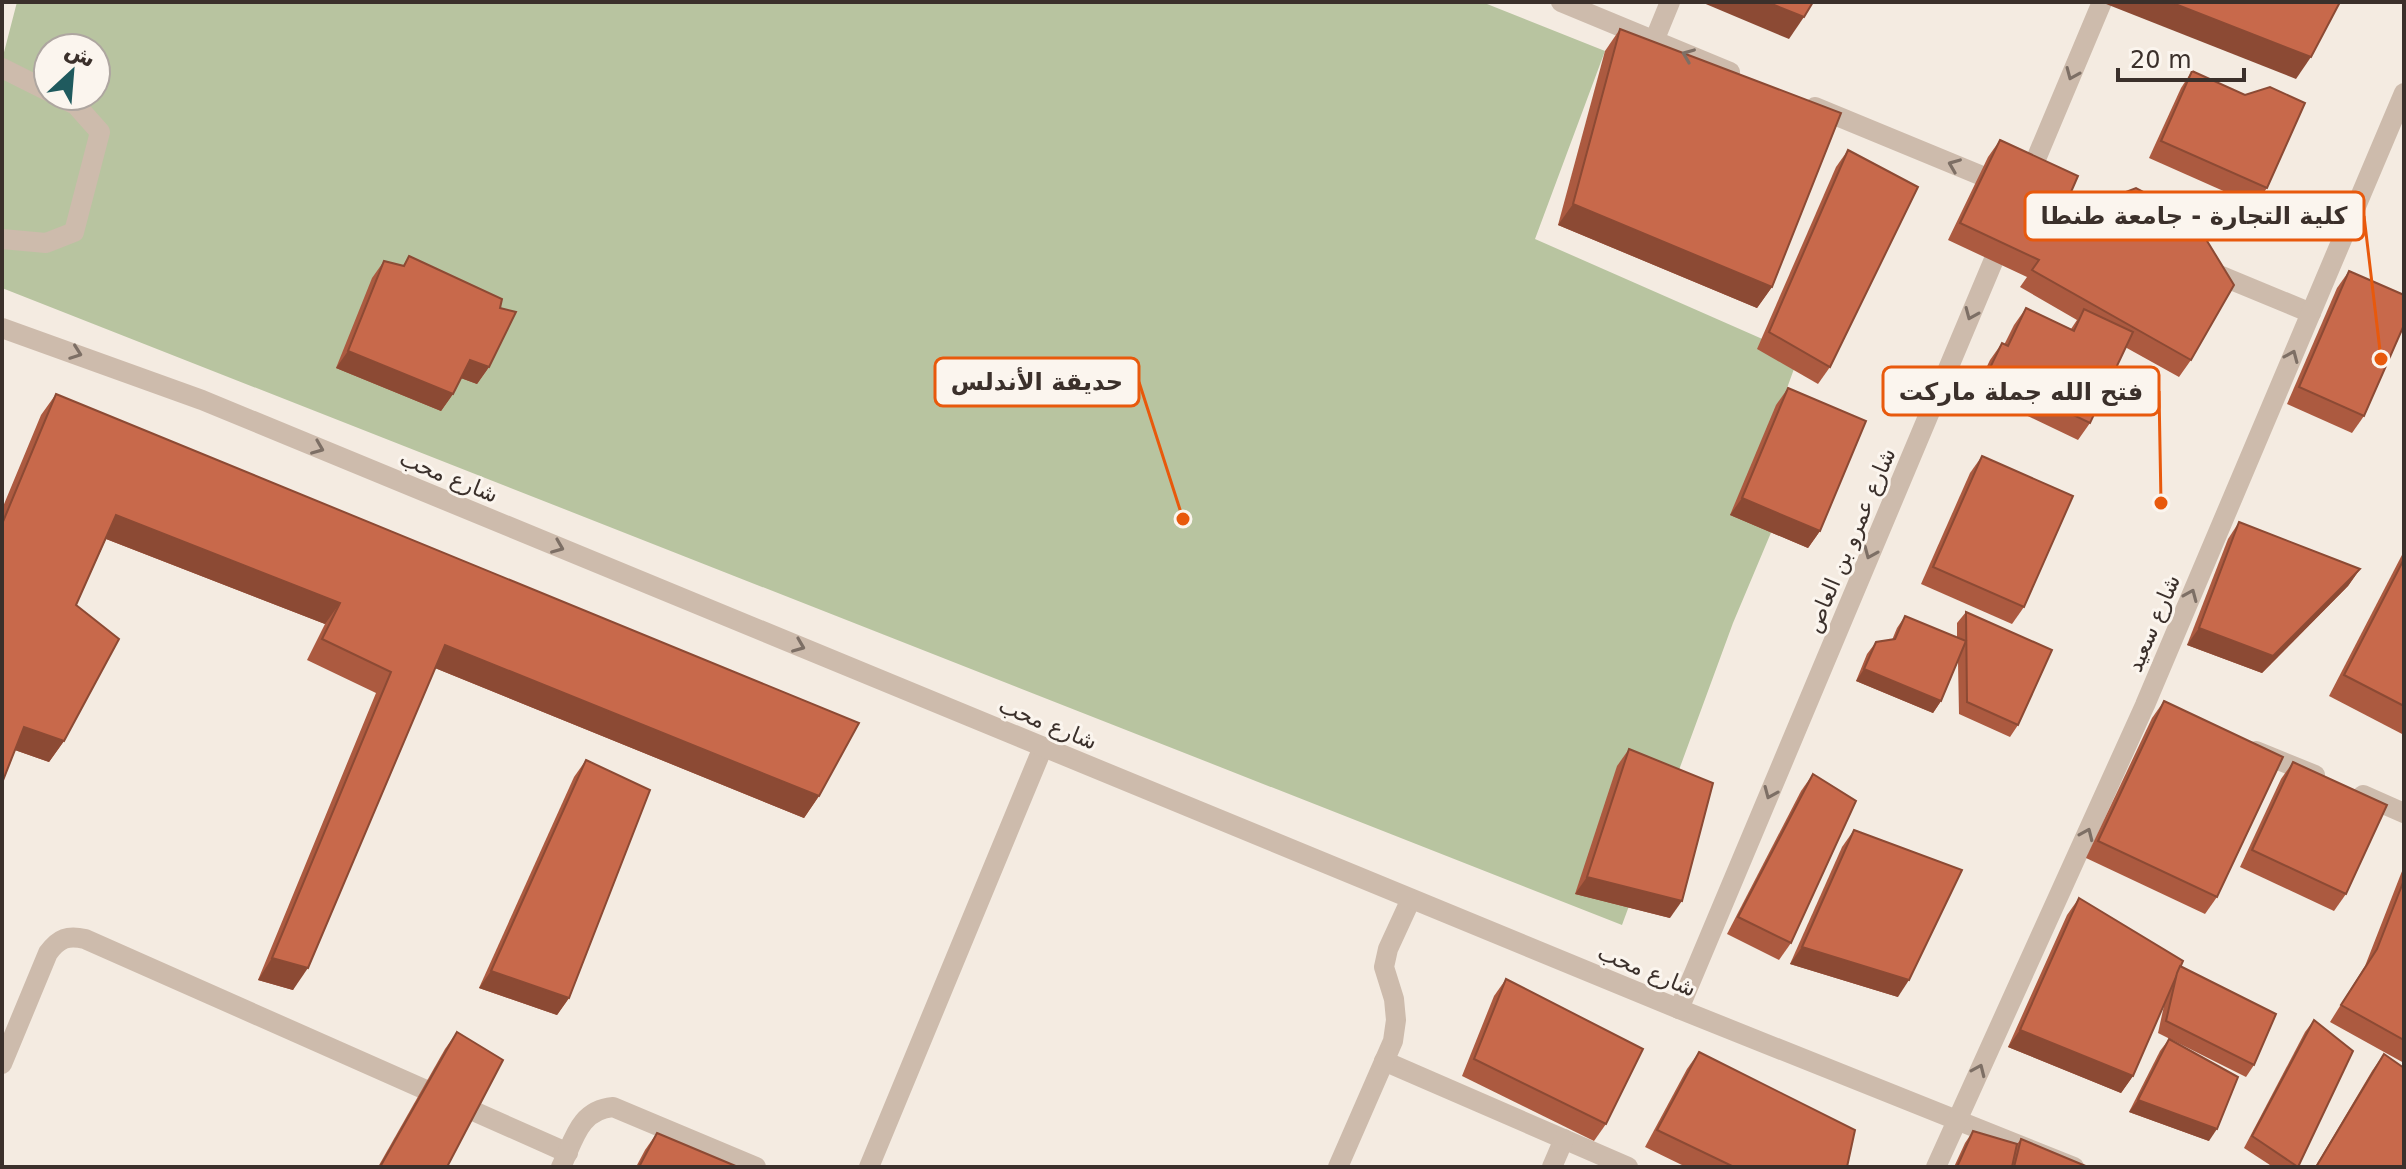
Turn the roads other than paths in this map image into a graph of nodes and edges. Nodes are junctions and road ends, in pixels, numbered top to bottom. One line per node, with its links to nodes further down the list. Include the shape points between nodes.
1 (1561, 2): 4 (street)
2 (1670, 2): 4 (street)
3 (2102, 2): 11 (street, شارع عمرو بن العاص, one-way to 11)
4 (1654, 41): 6 (street, one-way to 4)
5 (2, 68): 7 (street)
6 (1742, 77)
7 (32, 83)
8 (2404, 93): 14 (street, شارع سعيد)
9 (1801, 101): 11 (street, one-way to 9)
10 (82, 112): 12 (street, via 100,132 74,232 46,243)
11 (2021, 205): 20 (street, شارع عمرو بن العاص, one-way to 20)
12 (2, 239)
13 (2195, 265): 14 (street)
14 (2311, 313): 23 (street, شارع سعيد, one-way to 14, via 2152,708)
15 (2, 328): 17 (street, شارع محب, one-way to 17, via 202,400)
16 (2231, 741): 18 (street)
17 (1043, 747): 19 (street, شارع محب); 29 (street)
18 (2404, 813)
19 (1411, 899): 20 (street, شارع محب); 21 (street, via 1384,967 1396,1020)
20 (1679, 1009): 23 (street, شارع محب)
21 (1384, 1061): 24 (street); 30 (street)
22 (2, 1064): 26 (street, via 48,953 57,941 71,936)
23 (1957, 1120): 33 (street, شارع سعيد); 34 (street, شارع محب)
24 (1564, 1139): 31 (street); 32 (street)
25 (703, 1144): 26 (street, via 613,1107 600,1108 589,1115); 27 (street); 28 (street)
26 (564, 1160)
27 (692, 1167)
28 (756, 1167)
29 (869, 1167)
30 (1338, 1167)
31 (1552, 1167)
32 (1628, 1167)
33 (1936, 1167)
34 (2074, 1167)

